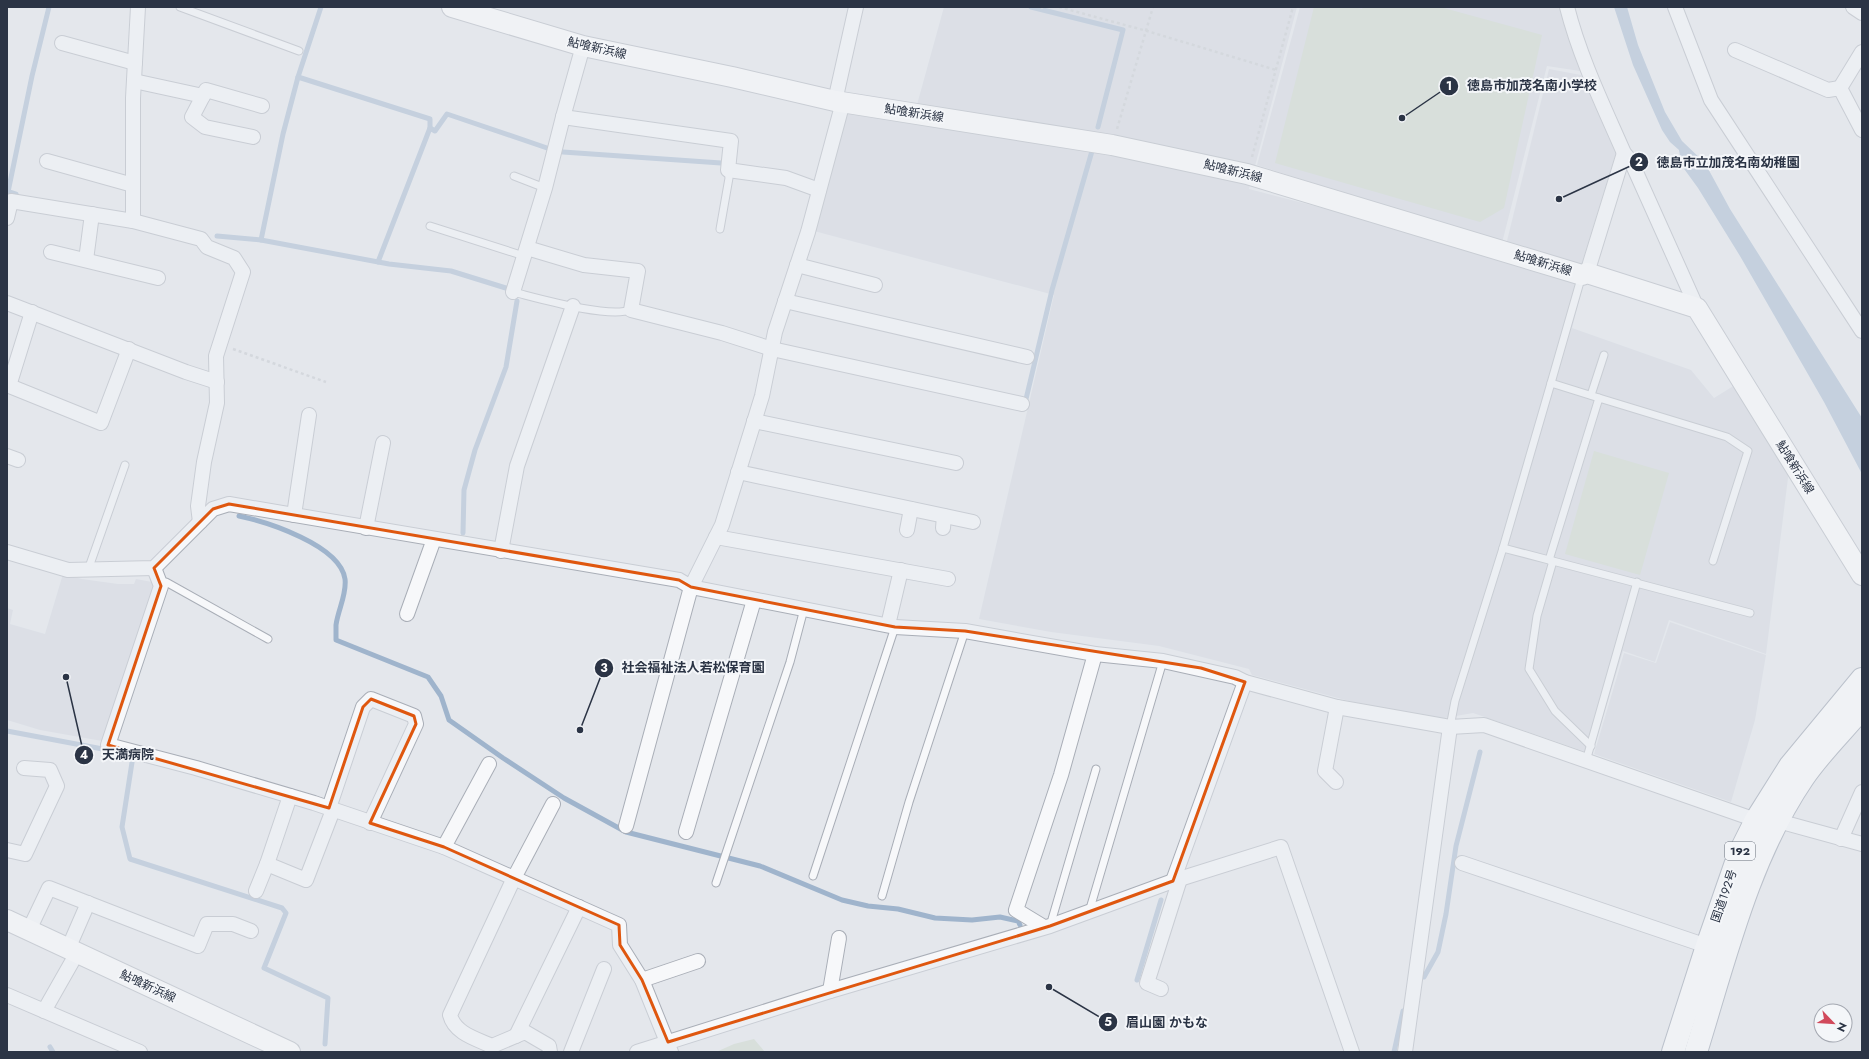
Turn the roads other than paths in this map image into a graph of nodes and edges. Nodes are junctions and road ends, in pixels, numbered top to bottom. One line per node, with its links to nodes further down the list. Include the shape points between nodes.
1 (138, 7): 14 (street)
2 (180, 7): 12 (lane)
3 (452, 7): 10 (main road, 鮎喰新浜線)
4 (856, 7): 18 (street)
5 (1567, 7): 23 (street, via 1587,70)
6 (1675, 7): 49 (street, via 1711,100)
7 (1853, 7): 8 (street)
8 (1862, 13)
9 (62, 43): 14 (street)
10 (583, 46): 18 (main road, 鮎喰新浜線); 20 (street)
11 (1735, 50): 16 (street, via 1828,90)
12 (299, 51)
13 (1862, 52): 16 (street)
14 (135, 63): 15 (street)
15 (134, 81): 17 (street); 27 (street)
16 (1840, 88): 21 (street)
17 (203, 96): 19 (street, via 206,90); 22 (street, via 192,117 206,127)
18 (839, 101): 29 (street); 39 (main road, 鮎喰新浜線, via 1112,144 1247,174)
19 (262, 106)
20 (563, 117): 25 (street, via 731,141); 28 (street)
21 (1862, 130)
22 (253, 137)
23 (1624, 152): 39 (street); 46 (street, via 1631,161)
24 (47, 161): 27 (street)
25 (728, 170): 29 (street, via 786,178); 34 (lane, via 729,178)
26 (514, 176): 28 (lane)
27 (133, 185): 32 (street)
28 (545, 188): 36 (street)
29 (819, 190): 38 (street)
30 (92, 214): 31 (street, via 11,201); 32 (street); 37 (street)
31 (7, 218)
32 (133, 221): 54 (street, via 201,239 207,247 234,258 243,272 216,356)
33 (430, 226): 36 (lane)
34 (720, 229)
35 (51, 252): 37 (street)
36 (526, 252): 42 (street); 47 (street, via 584,265 638,271)
37 (86, 260): 40 (street)
38 (797, 265): 41 (street); 43 (street)
39 (1585, 274): 46 (main road, 鮎喰新浜線); 55 (lane)
40 (158, 278)
41 (875, 285)
42 (514, 292): 45 (lane)
43 (785, 301): 51 (street); 53 (street)
44 (7, 303): 48 (street)
45 (573, 306): 47 (lane, via 622,313); 74 (street, via 517,466)
46 (1698, 308): 81 (main road, 鮎喰新浜線)
47 (631, 310): 51 (street, via 722,333)
48 (32, 312): 50 (street); 56 (street)
49 (1862, 331)
50 (129, 349): 54 (street); 56 (street, via 102,423)
51 (772, 349): 58 (street); 60 (street)
52 (1604, 355): 57 (lane)
53 (1027, 357)
54 (217, 382): 67 (street, via 218,403 204,462 198,506)
55 (1551, 383): 57 (lane); 73 (lane)
56 (8, 385)
57 (1595, 397): 76 (lane); 77 (lane, via 1727,437 1748,451)
58 (1022, 404)
59 (309, 415): 66 (street)
60 (754, 421): 62 (street); 64 (street)
61 (383, 443): 69 (street)
62 (956, 463)
63 (125, 465): 79 (lane)
64 (738, 472): 65 (street); 71 (street, via 722,525)
65 (911, 509): 68 (street, via 944,522); 70 (street)
66 (294, 515): 67 (street, via 229,504 213,509); 69 (street)
67 (200, 522): 78 (street)
68 (972, 522)
69 (366, 528): 72 (street)
70 (907, 530)
71 (716, 536): 80 (street); 85 (street)
72 (434, 539): 74 (street); 89 (street)
73 (1503, 548): 76 (lane); 99 (lane, via 1455,700)
74 (501, 551): 85 (street, via 679,580)
75 (7, 552): 79 (street, via 68,570)
76 (1551, 560): 84 (lane); 100 (lane, via 1537,616 1529,669 1555,711)
77 (1713, 561)
78 (154, 568): 79 (street); 83 (street)
79 (88, 570)
80 (901, 570): 82 (street); 90 (street)
81 (1862, 575)
82 (948, 578)
83 (159, 582): 92 (lane, via 166,582); 107 (street, via 161,586 108,745)
84 (1638, 582): 88 (lane); 100 (lane)
85 (691, 587): 86 (street); 113 (street)
86 (754, 600): 87 (street); 114 (street)
87 (804, 609): 90 (street); 124 (lane, via 790,662)
88 (1750, 612)
89 (407, 614)
90 (892, 626): 91 (street); 121 (lane)
91 (965, 631): 93 (street); 126 (lane, via 909,802)
92 (268, 639)
93 (1095, 654): 94 (street); 131 (street, via 1061,775 1016,910)
94 (1163, 661): 96 (street, via 1208,670); 129 (lane)
95 (1862, 679): 110 (highway, 国道192号 / 192, via 1790,766)
96 (1246, 682): 97 (street); 123 (street)
97 (1337, 707): 99 (street); 105 (street, via 1325,771)
98 (1862, 708): 111 (highway, 国道192号 / 192, via 1804,778)
99 (1450, 727): 101 (street, via 1484,725); 152 (street)
100 (1591, 746): 101 (lane)
101 (1586, 761): 110 (street)
102 (489, 764): 117 (street)
103 (24, 768): 118 (street, via 50,770 57,786 25,854)
104 (1096, 769): 131 (lane)
105 (1336, 782)
106 (1862, 792): 115 (street)
107 (290, 796): 109 (street); 120 (street)
108 (553, 804): 122 (street)
109 (331, 809): 112 (street); 112 (street, via 363,707 371,699 414,716 416,724); 120 (street, via 306,880)
110 (1756, 820): 111 (street); 135 (highway, 国道192号 / 192, via 1739,854)
111 (1778, 821): 115 (street); 154 (highway, 国道192号 / 192, via 1742,903)
112 (370, 823): 117 (street)
113 (626, 826)
114 (686, 832)
115 (1841, 839): 116 (street)
116 (1862, 844)
117 (444, 847): 122 (street)
118 (7, 850)
119 (1462, 862): 135 (street)
120 (267, 864): 125 (street)
121 (813, 876)
122 (514, 878): 128 (street); 144 (street, via 450,1015 452,1022 463,1033 492,1046)
123 (1176, 880): 129 (street); 140 (street, via 1147,983); 151 (street, via 1281,847)
124 (716, 883)
125 (256, 891)
126 (882, 896)
127 (88, 903): 132 (street, via 49,888); 133 (street, via 198,946 207,924 234,921); 136 (street)
128 (579, 907): 139 (street, via 619,924 620,945); 144 (street)
129 (1089, 912): 131 (street)
130 (7, 920): 132 (main road, 鮎喰新浜線)
131 (1047, 926): 141 (street)
132 (29, 930): 136 (main road, 鮎喰新浜線)
133 (251, 931)
134 (839, 938): 141 (street)
135 (1707, 946): 153 (highway, 国道192号 / 192)
136 (73, 951): 143 (street); 147 (main road, 鮎喰新浜線)
137 (698, 961): 139 (street)
138 (604, 969): 149 (street)
139 (642, 980): 145 (street)
140 (1161, 989)
141 (830, 991): 145 (street)
142 (7, 995): 143 (street)
143 (44, 1011): 146 (street)
144 (516, 1036): 148 (street, via 525,1032 549,1046)
145 (670, 1047): 150 (street)
146 (140, 1052)
147 (290, 1052)
148 (550, 1052)
149 (571, 1052)
150 (637, 1052)
151 (1352, 1052)
152 (1405, 1052)
153 (1673, 1052)
154 (1696, 1052)

